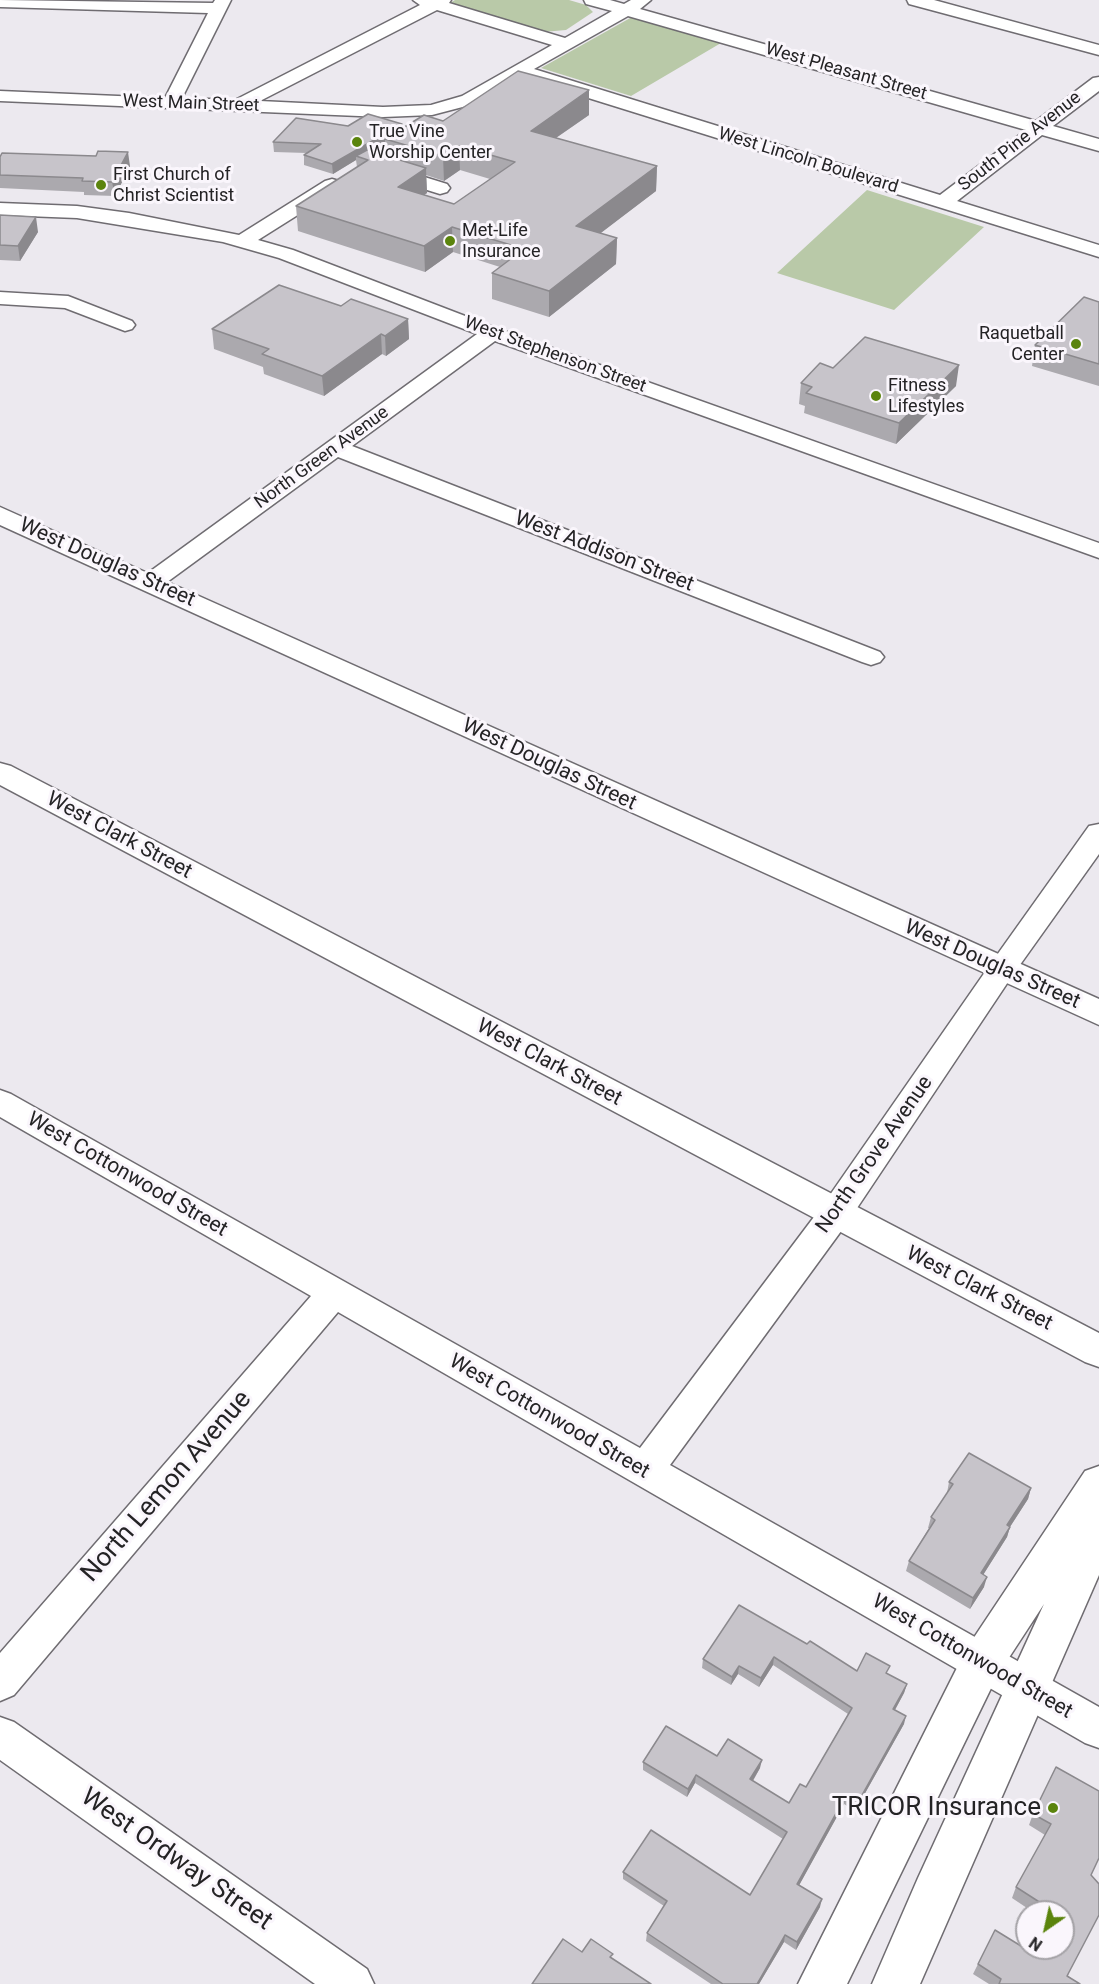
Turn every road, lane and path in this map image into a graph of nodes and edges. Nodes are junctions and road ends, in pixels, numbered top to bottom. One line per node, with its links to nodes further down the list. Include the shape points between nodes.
1 (592, 0): 7 (street, West Pleasant Street)
2 (643, 0): 7 (street)
3 (915, 0): 9 (street)
4 (433, 1): 8 (street); 16 (street)
5 (0, 2): 6 (street)
6 (221, 4): 15 (street)
7 (626, 9): 8 (street); 18 (street, West Pleasant Street)
8 (565, 43): 10 (street)
9 (1099, 50)
10 (518, 70): 12 (street, West Lincoln Boulevard); 13 (street)
11 (1099, 82): 18 (street, South Pine Avenue)
12 (566, 85): 13 (street, via 526,84); 23 (street, West Lincoln Boulevard)
13 (475, 95): 17 (street, via 432,110); 17 (street, via 455,112 425,128 414,118)
14 (0, 96): 15 (street, West Main Street)
15 (171, 104): 16 (street, West Main Street)
16 (236, 107): 17 (street, West Main Street)
17 (383, 112)
18 (1038, 127): 19 (street, West Pleasant Street); 23 (street, South Pine Avenue)
19 (1099, 145)
20 (375, 160): 22 (street)
21 (347, 176): 25 (street)
22 (440, 188)
23 (942, 203): 26 (street, West Lincoln Boulevard)
24 (0, 209): 25 (street, West Stephenson Street, via 77,212)
25 (243, 241): 29 (street, West Stephenson Street)
26 (1099, 251)
27 (0, 298): 28 (street, via 68,302)
28 (125, 325)
29 (492, 333): 30 (street, North Green Avenue); 32 (street, West Stephenson Street)
30 (336, 448): 33 (street, North Green Avenue); 34 (street, West Addison Street)
31 (0, 514): 33 (main road, West Douglas Street)
32 (1099, 551)
33 (150, 582): 37 (main road, West Douglas Street)
34 (871, 657)
35 (0, 773): 40 (main road, West Clark Street)
36 (1099, 833): 37 (street, North Grove Avenue)
37 (1002, 969): 38 (main road, West Douglas Street); 40 (street, North Grove Avenue)
38 (1099, 1013)
39 (0, 1102): 41 (street, West Cottonwood Street)
40 (835, 1214): 42 (main road, West Clark Street); 43 (street, North Grove Avenue)
41 (334, 1293): 43 (street, West Cottonwood Street); 47 (street, North Lemon Avenue)
42 (1099, 1351)
43 (644, 1471): 46 (street, West Cottonwood Street)
44 (1099, 1484): 46 (main road)
45 (1099, 1529): 48 (main road)
46 (982, 1662): 48 (street, West Cottonwood Street); 52 (main road)
47 (0, 1682)
48 (1027, 1688): 49 (street, West Cottonwood Street); 53 (main road)
49 (1099, 1729)
50 (0, 1736): 51 (street, West Ordway Street)
51 (352, 1984)
52 (822, 1984)
53 (896, 1984)

